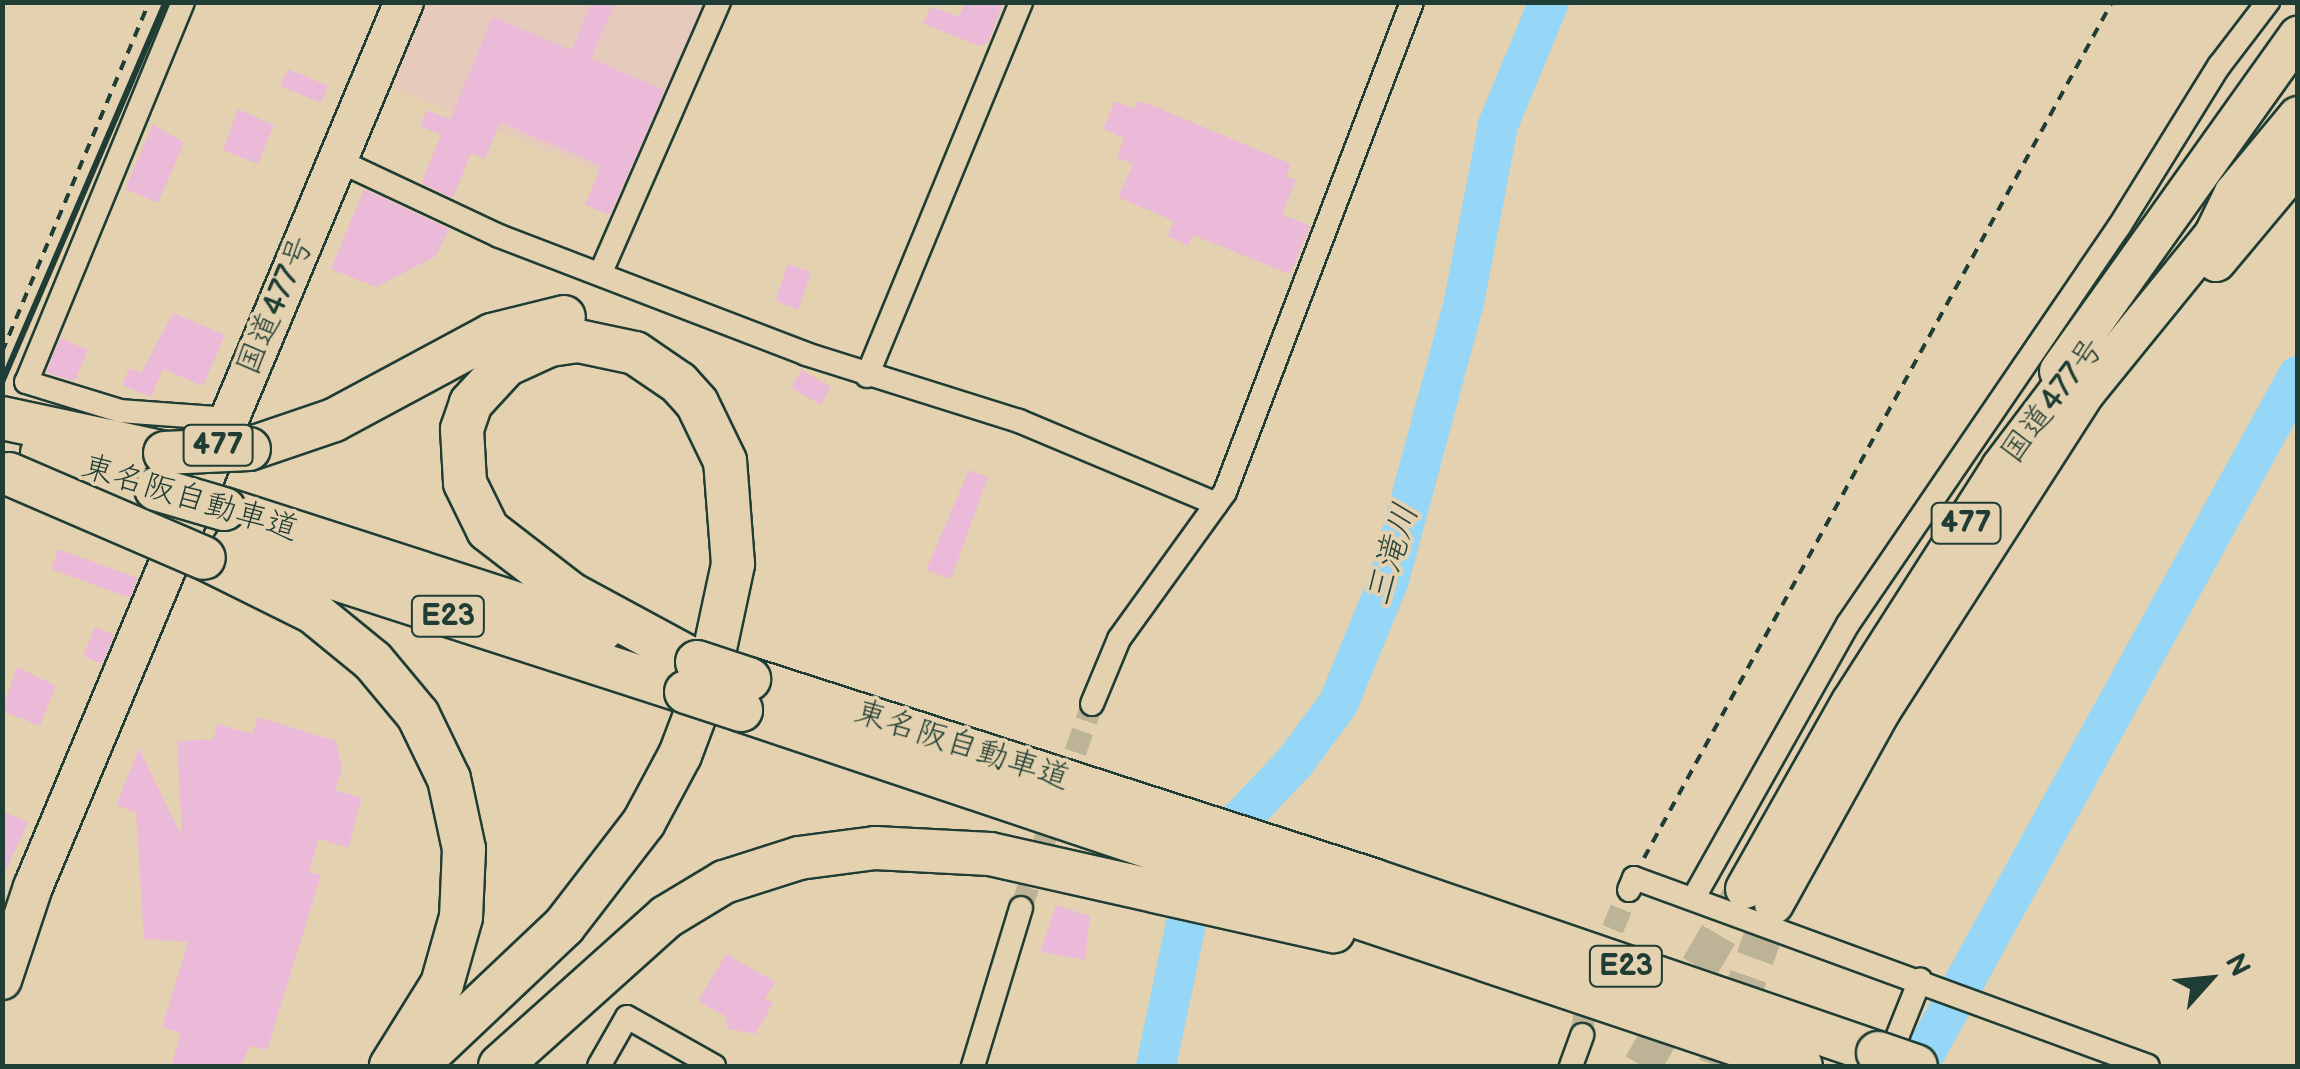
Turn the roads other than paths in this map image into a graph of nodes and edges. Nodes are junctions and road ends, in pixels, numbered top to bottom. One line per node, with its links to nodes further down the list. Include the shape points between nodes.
1 (183, 2): 14 (street, via 26,382 120,411)
2 (404, 2): 9 (highway, 国道477号 / 477)
3 (720, 2): 12 (street)
4 (1021, 2): 13 (street)
5 (1412, 2): 18 (street)
6 (2268, 2): 26 (street, via 1848,624)
7 (2298, 36): 16 (highway, 477, via 2018,428)
8 (2298, 116): 11 (highway, 国道477号 / 477)
9 (337, 160): 12 (street, via 499,236); 14 (highway, 国道477号 / 477)
10 (2298, 164): 19 (highway, 477)
11 (2234, 193): 16 (highway, 国道477号 / 477, via 2199,215); 19 (highway, 国道477号 / 477, via 2213,236 2086,392)
12 (601, 272): 13 (street)
13 (866, 376): 18 (street, via 1019,421)
14 (239, 434): 17 (highway, bridge); 25 (highway, 国道477号 / 477); 36 (highway, via 334,420 492,335 556,316 618,321 673,344 719,389 748,448 758,515 755,582 732,682 696,777 620,899)
15 (11, 446): 17 (highway, 東名阪自動車道); 20 (highway, 東名阪自動車道, bridge)
16 (2001, 467): 19 (highway, 国道477号 / 477, via 1851,702 1759,896)
17 (160, 471): 20 (highway, 東名阪自動車道, bridge)
18 (1216, 504): 22 (street, via 1119,639)
19 (2013, 511)
20 (213, 535): 21 (highway, 東名阪自動車道 / E23); 34 (highway, via 373,660 418,715 449,779 464,850 462,917 442,984)
21 (691, 677): 23 (highway, 東名阪自動車道, bridge); 35 (highway, via 488,530 465,483 462,429 471,403 506,365 550,345 578,342 635,353 679,383 697,403 724,461 733,564 708,681 680,755 644,822 564,926)
22 (1092, 704)
23 (1178, 855): 28 (highway, 東名阪自動車道); 28 (highway); 37 (highway, via 875,848 799,858 724,882 666,917)
24 (1632, 884): 26 (street)
25 (33, 887): 29 (highway, 国道477号 / 477); 30 (highway, 国道477号 / 477)
26 (1693, 899): 31 (street)
27 (1021, 908): 40 (street)
28 (1360, 909): 33 (highway, 東名阪自動車道 / E23); 42 (highway, 東名阪自動車道 / E23, via 1528,974)
29 (2, 942)
30 (2, 980)
31 (1931, 984): 33 (street); 43 (street)
32 (1582, 1036): 41 (street)
33 (1893, 1062)
34 (390, 1066)
35 (416, 1066)
36 (458, 1066)
37 (500, 1066)
38 (598, 1066): 39 (street, via 626,1017)
39 (714, 1066)
40 (973, 1066)
41 (1573, 1066)
42 (1802, 1066)
43 (2148, 1066)

